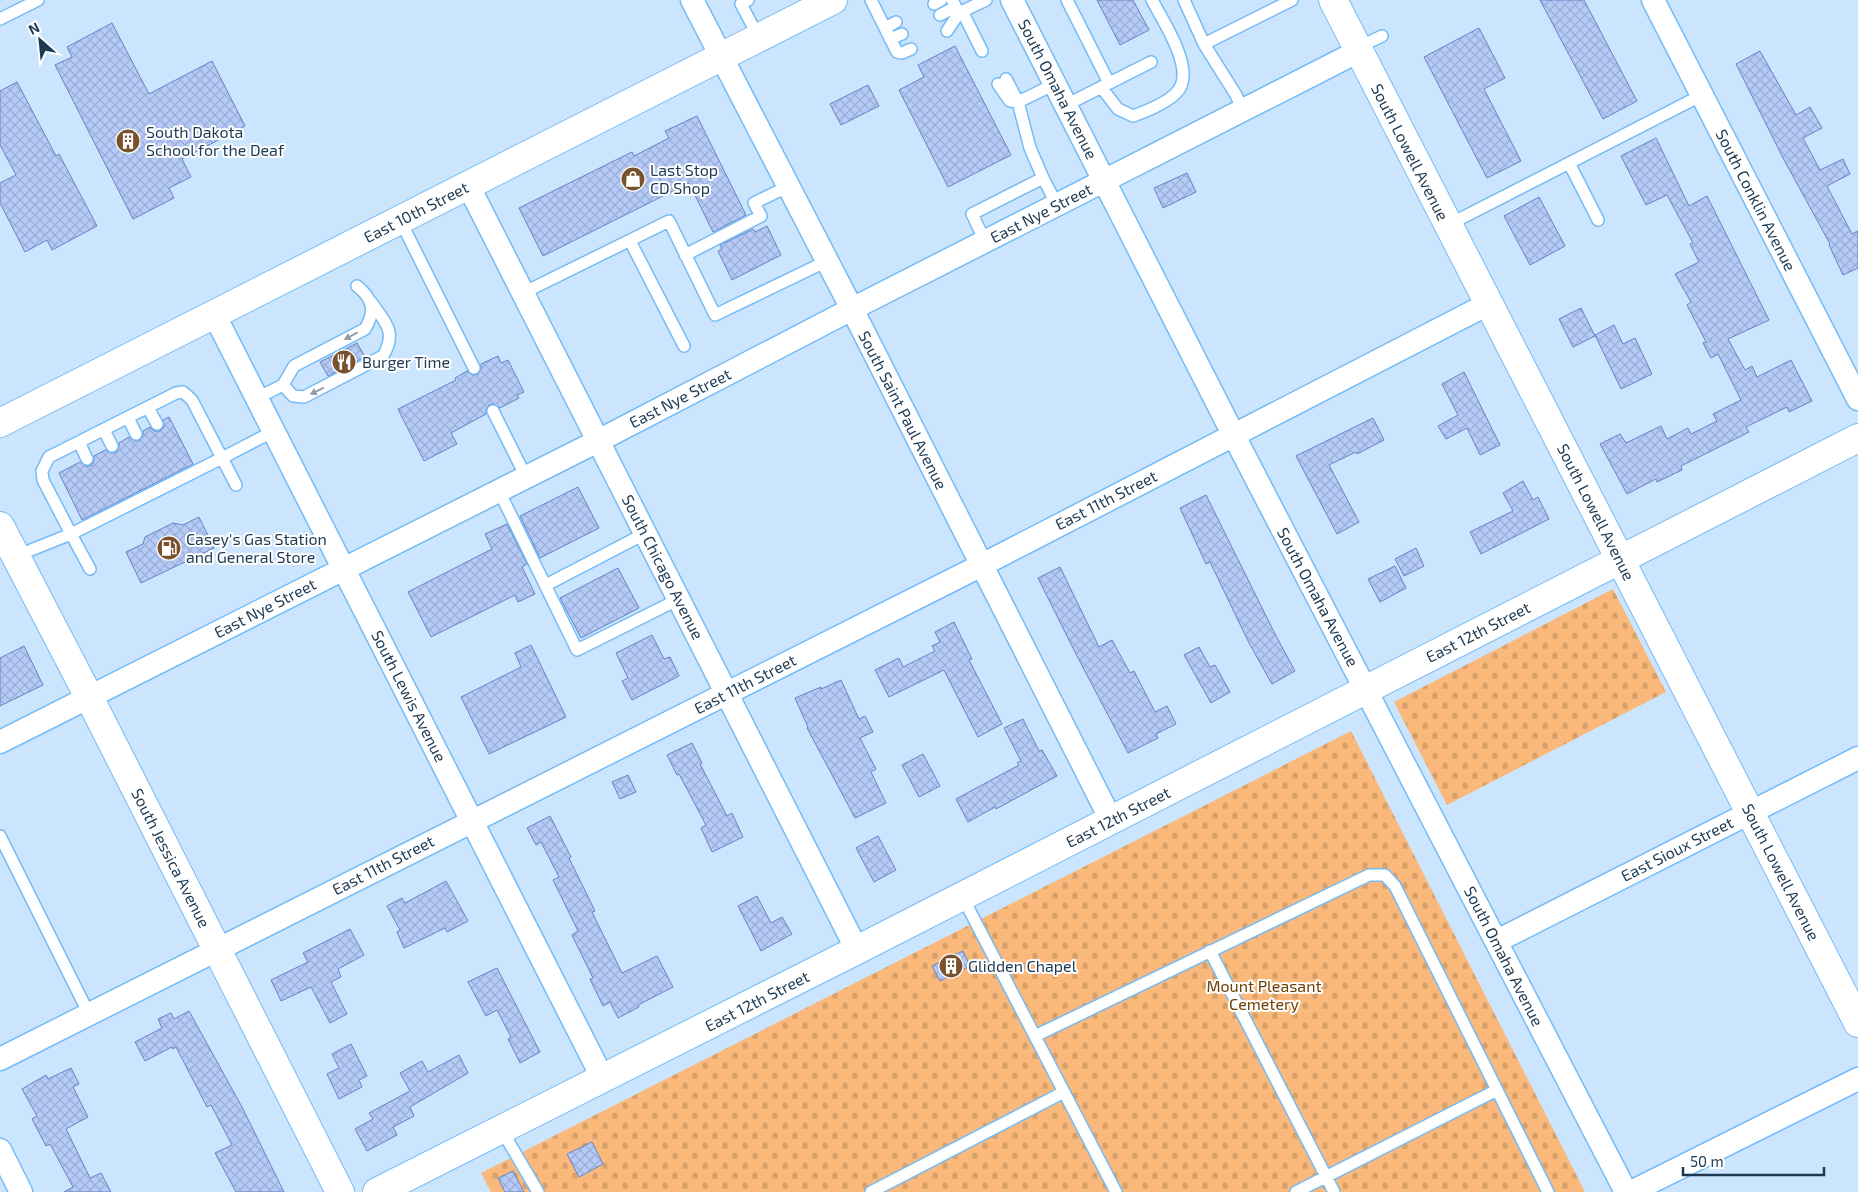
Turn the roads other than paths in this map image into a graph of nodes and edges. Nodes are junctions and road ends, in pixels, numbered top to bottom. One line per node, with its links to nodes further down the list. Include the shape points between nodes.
1 (38, 0): 16 (lane)
2 (692, 0): 28 (street, South Saint Paul Avenue)
3 (748, 0): 22 (lane, via 741,4)
4 (871, 0): 18 (lane)
5 (986, 0): 14 (lane)
6 (1012, 0): 31 (street, South Omaha Avenue)
7 (1067, 0): 32 (lane)
8 (1152, 0): 32 (lane, via 1184,70 1181,87 1168,100 1133,116 1118,109)
9 (1292, 0): 24 (lane)
10 (1333, 0): 27 (street, South Lowell Avenue)
11 (1653, 0): 33 (street, South Conklin Avenue)
12 (823, 2): 22 (street, East 10th Street)
13 (1183, 3): 24 (lane)
14 (957, 8): 15 (lane); 19 (lane); 26 (lane)
15 (940, 15)
16 (0, 19)
17 (896, 22): 18 (lane)
18 (884, 28): 23 (lane)
19 (947, 31)
20 (902, 34): 23 (lane)
21 (1382, 36): 27 (lane)
22 (759, 38): 28 (street, East 10th Street)
23 (890, 39): 25 (lane, via 897,52)
24 (1204, 44): 36 (lane)
25 (911, 49)
26 (986, 49)
27 (1358, 49): 36 (street, East Nye Street); 45 (street, South Lowell Avenue)
28 (722, 57): 40 (street, East 10th Street); 41 (street, South Saint Paul Avenue)
29 (1151, 62): 32 (lane)
30 (1002, 81): 34 (lane, via 1010,101)
31 (1055, 84): 34 (lane); 35 (street, South Omaha Avenue)
32 (1105, 85): 35 (lane)
33 (1702, 95): 37 (lane); 60 (street, South Conklin Avenue)
34 (1018, 102): 38 (lane, via 1030,148)
35 (1066, 105): 39 (street, South Omaha Avenue)
36 (1243, 110): 39 (street, East Nye Street)
37 (1569, 163): 44 (lane); 45 (lane)
38 (1043, 178): 42 (lane); 47 (lane, via 972,214)
39 (1104, 181): 42 (street, East Nye Street); 69 (street, South Omaha Avenue)
40 (468, 186): 43 (street, East 10th Street); 51 (street, South Chicago Avenue)
41 (788, 186): 48 (lane, via 754,203 761,216); 49 (street, South Saint Paul Avenue)
42 (1057, 205): 47 (street, East Nye Street)
43 (400, 220): 55 (street, East 10th Street); 57 (lane)
44 (1598, 220)
45 (1448, 225): 53 (street, South Lowell Avenue)
46 (630, 241): 48 (lane, via 669,221); 51 (lane); 56 (lane)
47 (985, 242): 54 (street, East Nye Street)
48 (685, 255): 49 (lane, via 715,315)
49 (827, 261): 54 (street, South Saint Paul Avenue)
50 (357, 286): 52 (lane)
51 (523, 293): 71 (street, South Chicago Avenue)
52 (371, 302): 58 (lane, one-way to 58, via 370,321 365,329 294,366); 58 (lane, one-way to 58, via 390,332 390,345 383,356 304,397 293,396)
53 (1488, 304): 69 (street, East 11th Street); 83 (street, South Lowell Avenue)
54 (852, 309): 71 (street, East Nye Street); 84 (street, South Saint Paul Avenue)
55 (214, 314): 59 (street, South Lewis Avenue); 64 (street, East 10th Street)
56 (684, 346)
57 (474, 368)
58 (283, 384): 59 (lane)
59 (257, 398): 67 (street, South Lewis Avenue)
60 (1858, 399)
61 (148, 408): 63 (lane); 65 (lane); 74 (lane, via 183,392 192,400)
62 (493, 411): 76 (lane)
63 (128, 418): 66 (lane); 68 (lane)
64 (0, 423)
65 (156, 424)
66 (104, 430): 72 (lane); 73 (lane)
67 (274, 431): 74 (lane); 86 (street, South Lewis Avenue)
68 (136, 434)
69 (1233, 434): 84 (street, East 11th Street); 89 (street, South Omaha Avenue)
70 (1858, 438): 83 (street, East 12th Street)
71 (598, 441): 76 (street, East Nye Street); 81 (street, South Chicago Avenue)
72 (79, 442): 75 (lane); 80 (lane, via 49,457 42,470 43,480)
73 (112, 446)
74 (222, 458): 77 (lane); 80 (lane, via 112,509)
75 (88, 459)
76 (526, 477): 78 (street, East Nye Street)
77 (236, 485)
78 (499, 491): 86 (street, East Nye Street); 87 (lane)
79 (0, 526): 82 (street, South Jessica Avenue)
80 (71, 534): 82 (lane); 85 (lane)
81 (646, 534): 87 (lane); 88 (street, South Chicago Avenue)
82 (16, 556): 91 (street, South Jessica Avenue)
83 (1620, 559): 89 (street, East 12th Street); 94 (street, South Lowell Avenue)
84 (982, 565): 90 (street, East 11th Street); 95 (street, South Saint Paul Avenue)
85 (90, 568)
86 (345, 568): 91 (street, East Nye Street); 96 (street, South Lewis Avenue)
87 (546, 585): 88 (lane, via 578,650)
88 (679, 599): 90 (street, South Chicago Avenue)
89 (1366, 689): 95 (street, East 12th Street); 99 (street, South Omaha Avenue)
90 (727, 693): 96 (street, East 11th Street); 101 (street, South Chicago Avenue)
91 (89, 697): 92 (street, East Nye Street); 100 (street, South Jessica Avenue)
92 (0, 742)
93 (1858, 758): 94 (street, East Sioux Street)
94 (1750, 812): 99 (street, East Sioux Street); 104 (street, South Lowell Avenue)
95 (1111, 820): 98 (street, East 12th Street)
96 (471, 821): 100 (street, East 11th Street); 107 (street, South Lewis Avenue)
97 (0, 836): 103 (lane)
98 (962, 896): 101 (street, East 12th Street); 105 (lane)
99 (1497, 942): 124 (street, South Omaha Avenue)
100 (217, 950): 103 (street, East 11th Street); 116 (street, South Jessica Avenue)
101 (857, 950): 107 (street, East 12th Street)
102 (1210, 951): 105 (lane); 109 (lane, via 1369,875 1385,875 1395,886); 113 (lane)
103 (89, 1014): 106 (street, East 11th Street)
104 (1858, 1024)
105 (1035, 1036): 110 (lane)
106 (0, 1060)
107 (603, 1079): 111 (street, East 12th Street)
108 (1858, 1079): 125 (street)
109 (1497, 1090): 113 (lane); 123 (lane)
110 (1064, 1092): 114 (lane); 120 (lane)
111 (501, 1129): 117 (street, East 12th Street); 118 (lane)
112 (0, 1150): 115 (street)
113 (1326, 1177): 121 (lane); 122 (lane)
114 (891, 1187): 119 (lane)
115 (22, 1192)
116 (340, 1192)
117 (377, 1192)
118 (538, 1192)
119 (870, 1192)
120 (1116, 1192)
121 (1296, 1192)
122 (1334, 1192)
123 (1548, 1192)
124 (1626, 1192)
125 (1631, 1192)

